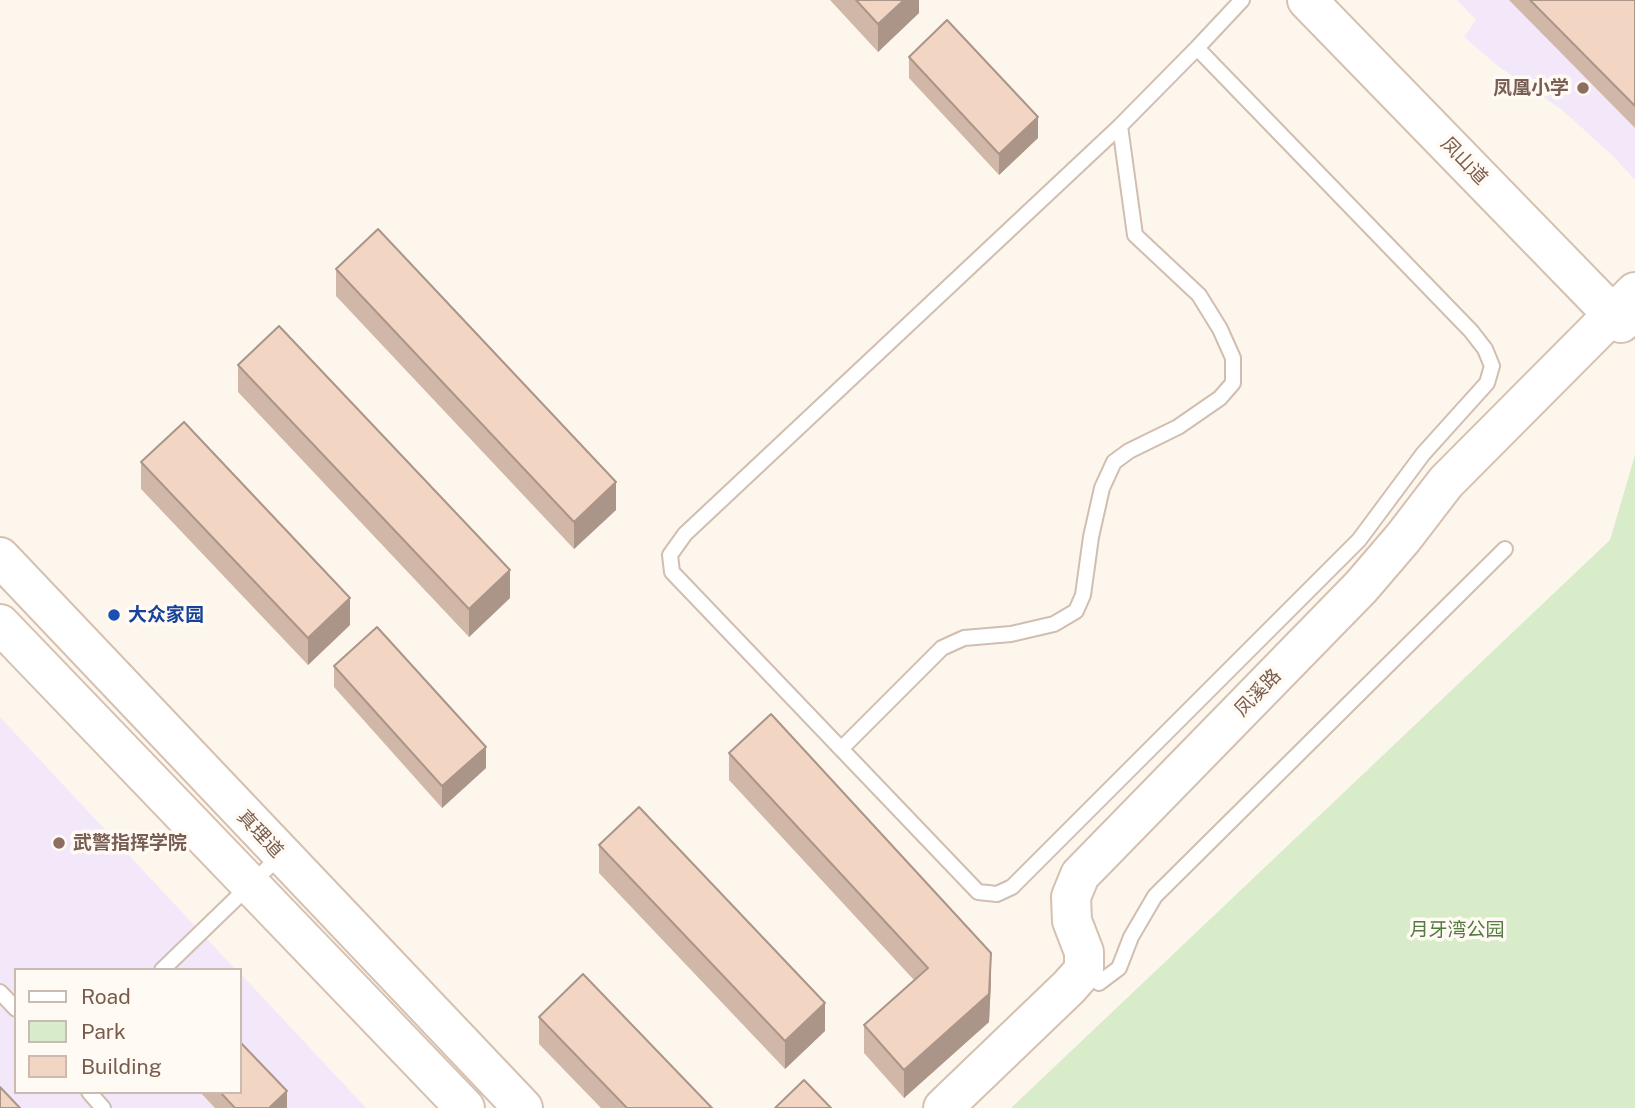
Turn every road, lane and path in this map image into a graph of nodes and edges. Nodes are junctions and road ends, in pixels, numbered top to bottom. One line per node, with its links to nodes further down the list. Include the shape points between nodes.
1 (1242, 0): 4 (lane)
2 (1307, 0): 6 (street, 凤山道)
3 (1331, 0): 6 (street, 凤山道)
4 (1197, 48): 5 (lane); 10 (lane, via 1472,331 1492,366 1487,383 1423,454 1359,540 1012,887 997,894 978,892)
5 (1120, 126): 10 (lane, via 1135,235 1199,295 1233,358 1233,383 1220,398 1178,427 1114,462 1102,488 1083,595 1076,611 1054,624 964,638 942,648); 10 (lane, via 685,534 670,555 672,572)
6 (1626, 309): 14 (street, 凤溪路, via 1453,499 1377,592 1098,880 1087,895 1087,913 1105,963); 21 (street, 凤溪路, via 1446,482 1361,587 1080,875 1071,897 1072,921 1084,952 1084,970)
7 (1505, 549): 14 (lane, via 1155,897 1131,936 1119,968)
8 (0, 557): 11 (street, 真理道)
9 (0, 624): 12 (street)
10 (841, 749)
11 (281, 855): 12 (lane); 20 (street, 真理道)
12 (251, 884): 13 (lane); 19 (street)
13 (164, 968)
14 (1099, 983): 22 (street)
15 (0, 992): 16 (lane)
16 (14, 1007)
17 (91, 1094): 18 (lane)
18 (103, 1108)
19 (465, 1108)
20 (523, 1108)
21 (943, 1108)
22 (967, 1108)

